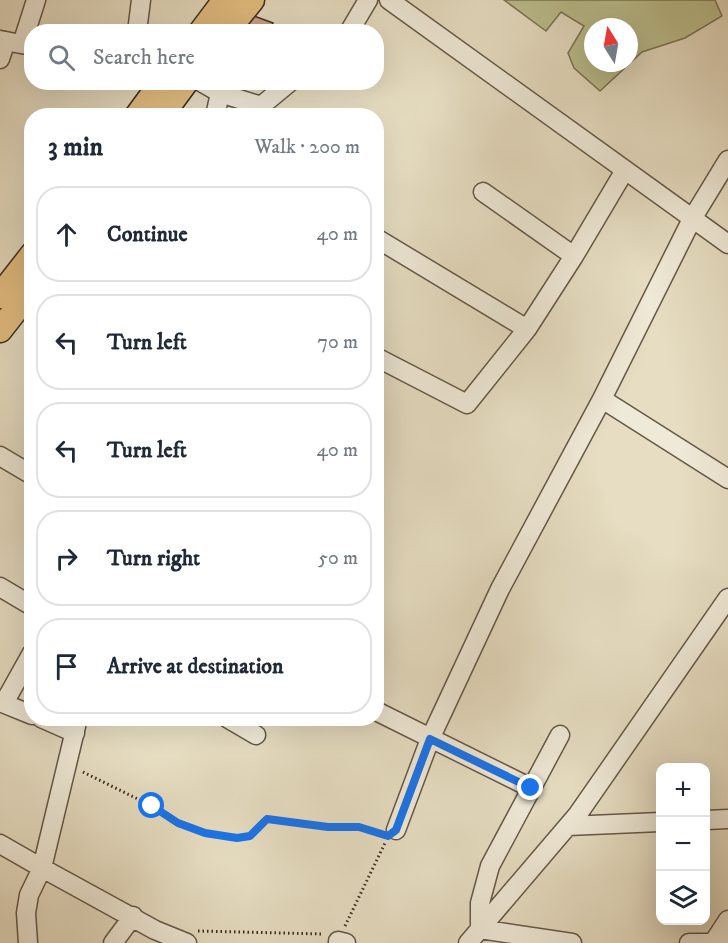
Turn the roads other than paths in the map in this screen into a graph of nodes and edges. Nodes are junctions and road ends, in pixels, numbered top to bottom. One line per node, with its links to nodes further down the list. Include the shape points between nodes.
1 (36, 0): 7 (street)
2 (141, 0): 8 (street)
3 (225, 0): 9 (main road)
4 (252, 0): 10 (main road)
5 (368, 0): 11 (street)
6 (389, 0): 26 (street)
7 (24, 24)
8 (137, 24)
9 (207, 24)
10 (232, 24)
11 (354, 24)
12 (24, 25): 13 (street)
13 (15, 43): 14 (street)
14 (0, 59)
15 (156, 90): 20 (main road)
16 (180, 90): 21 (main road)
17 (215, 90): 19 (street)
18 (282, 90): 24 (street)
19 (220, 93): 22 (street); 23 (street)
20 (143, 108)
21 (167, 108)
22 (217, 108)
23 (255, 108)
24 (265, 108)
25 (728, 160): 28 (street)
26 (626, 170): 28 (street); 31 (street)
27 (483, 192): 31 (street)
28 (692, 219): 30 (street); 38 (street)
29 (384, 243): 35 (street)
30 (728, 244)
31 (574, 256): 35 (street)
32 (24, 265): 33 (main road)
33 (0, 296)
34 (24, 299): 36 (main road)
35 (527, 329): 37 (street, via 467,404)
36 (0, 330)
37 (384, 361)
38 (602, 399): 41 (street); 53 (street, via 500,589)
39 (0, 456): 40 (street)
40 (24, 470)
41 (728, 479)
42 (0, 587): 44 (street)
43 (728, 598): 58 (street)
44 (24, 601)
45 (24, 666): 46 (street)
46 (2, 703): 47 (street)
47 (24, 712)
48 (384, 715): 53 (street)
49 (77, 726): 61 (street)
50 (241, 726): 51 (street)
51 (256, 735)
52 (560, 735): 54 (street)
53 (430, 739): 54 (street); 59 (street)
54 (531, 788): 64 (street, via 490,866)
55 (728, 819): 56 (street)
56 (710, 820)
57 (656, 822): 58 (street)
58 (568, 826): 64 (street)
59 (396, 830)
60 (0, 844): 61 (street)
61 (42, 868): 62 (street); 66 (street, via 29,895)
62 (133, 916): 65 (street, via 155,930); 67 (street)
63 (728, 920): 70 (street)
64 (474, 936): 68 (street)
65 (188, 937)
66 (28, 943)
67 (113, 943)
68 (572, 943)
69 (689, 943): 70 (street)
70 (717, 943)

